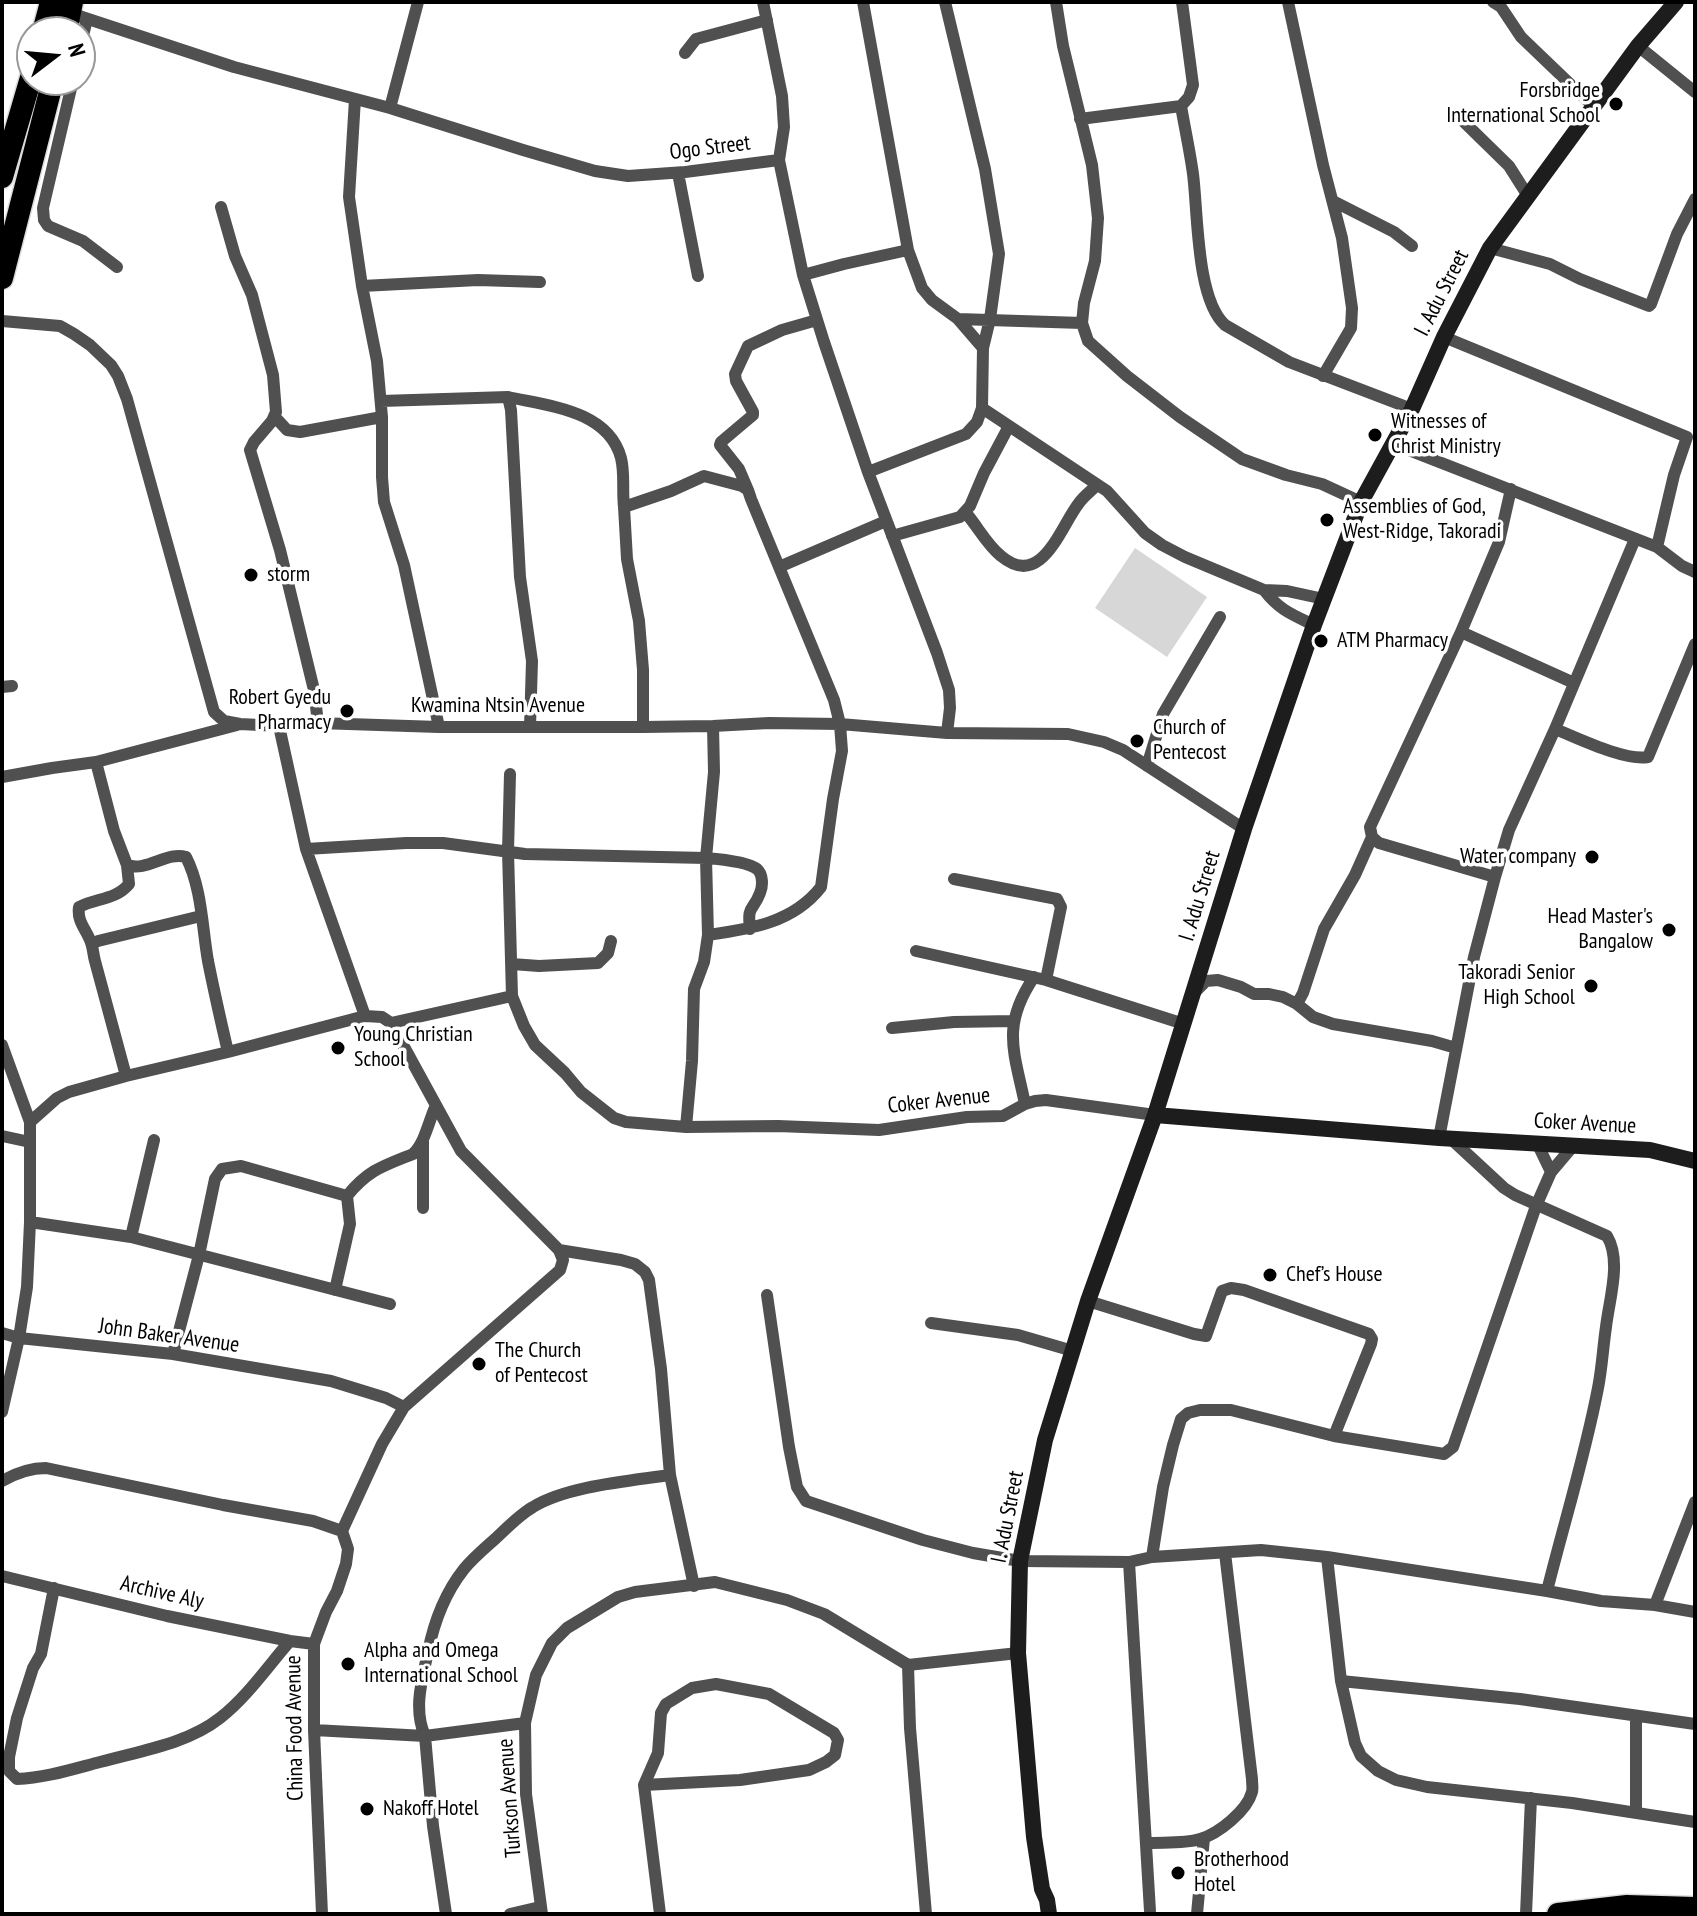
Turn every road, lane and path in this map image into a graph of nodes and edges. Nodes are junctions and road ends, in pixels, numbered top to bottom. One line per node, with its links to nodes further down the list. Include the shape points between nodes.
1 (418, 2): 21 (street)
2 (763, 2): 11 (street)
3 (863, 2): 33 (street)
4 (945, 2): 41 (street, via 996,227 999,254)
5 (1056, 2): 22 (street)
6 (1182, 2): 19 (street, via 1193,85)
7 (1288, 2): 29 (street)
8 (1676, 2): 12 (street, I. Adu Street)
9 (1500, 4): 20 (street, via 1521,37)
10 (69, 14): 18 (street, Ogo Street)
11 (767, 20): 13 (street, via 696,39); 24 (street, via 783,111)
12 (1638, 46): 14 (street); 20 (street, I. Adu Street)
13 (685, 53)
14 (1695, 92)
15 (26, 96): 26 (highway)
16 (49, 96): 37 (highway)
17 (69, 96): 34 (street, via 44,220)
18 (355, 99): 21 (street, Ogo Street); 39 (street, via 349,197)
19 (1181, 106): 22 (street); 47 (street, via 1198,240 1218,318 1289,362)
20 (1593, 106): 27 (street, I. Adu Street)
21 (390, 108): 25 (street, Ogo Street, via 595,171 628,176)
22 (1080, 119): 44 (street, via 1098,218)
23 (1464, 122): 27 (street, via 1509,166)
24 (779, 160): 25 (street, Ogo Street); 35 (street, Ogo Street)
25 (678, 173): 36 (street)
26 (2, 177)
27 (1528, 196): 32 (street, I. Adu Street)
28 (1695, 199): 32 (street, via 1649,306 1550,264)
29 (1333, 201): 31 (street); 47 (street, via 1353,320)
30 (221, 207): 52 (street, via 273,375)
31 (1412, 246)
32 (1490, 248): 45 (street, I. Adu Street)
33 (908, 250): 35 (street); 40 (street, via 922,288)
34 (117, 267)
35 (803, 275): 42 (street, Ogo Street)
36 (698, 276)
37 (2, 278)
38 (540, 282): 39 (street)
39 (362, 286): 49 (street)
40 (958, 319): 41 (street); 46 (street)
41 (990, 319): 44 (street); 46 (street)
42 (817, 320): 57 (street, Ogo Street); 60 (street, via 748,346 736,370 753,415 720,445)
43 (2, 321): 78 (street, via 60,326 90,345 118,376 214,712)
44 (1082, 323): 61 (street, via 1088,341 1127,376 1242,459)
45 (1444, 337): 51 (street, I. Adu Street); 55 (street)
46 (983, 348): 50 (street)
47 (1323, 376): 51 (street)
48 (508, 397): 49 (street); 62 (street, via 579,413 605,431 621,457); 83 (street, via 520,577 532,661)
49 (381, 401): 53 (street)
50 (982, 408): 54 (street); 57 (street, via 966,434)
51 (1412, 409): 56 (street, I. Adu Street)
52 (275, 417): 53 (street, via 287,430 300,432); 77 (street, via 250,450 280,550)
53 (382, 417): 82 (street, via 384,502 404,565)
54 (1009, 426): 58 (street); 63 (street)
55 (1691, 438): 67 (street, via 1671,486)
56 (1393, 444): 59 (street); 61 (street, I. Adu Street)
57 (868, 472): 64 (street, Ogo Street)
58 (1097, 485): 63 (street, via 1079,502 1053,546 1029,566 999,555); 70 (street, via 1162,545)
59 (1511, 489): 66 (street); 74 (street, via 1499,542)
60 (748, 490): 62 (street, via 704,476); 68 (street)
61 (1361, 502): 71 (street, I. Adu Street)
62 (624, 507): 84 (street, via 639,621)
63 (966, 513): 65 (street)
64 (886, 521): 65 (street, Ogo Street); 68 (street)
65 (892, 536): 86 (street, Ogo Street, via 949,690)
66 (1635, 539): 67 (street); 76 (street)
67 (1657, 547): 69 (street)
68 (779, 567): 79 (street)
69 (1695, 572)
70 (1264, 590): 71 (street); 73 (street, via 1285,612)
71 (1324, 599): 73 (street, I. Adu Street)
72 (1220, 617): 88 (street, via 1163,714)
73 (1314, 625): 91 (street, I. Adu Street)
74 (1461, 632): 76 (street); 92 (street, via 1370,827)
75 (1695, 644): 85 (street, via 1648,757 1605,749)
76 (1574, 683): 85 (street)
77 (318, 723): 80 (street, Kwamina Ntsin Avenue); 82 (street, Kwamina Ntsin Avenue)
78 (240, 724): 80 (street, Kwamina Ntsin Avenue); 87 (street, Kwamina Ntsin Avenue)
79 (840, 724): 81 (street, Kwamina Ntsin Avenue); 86 (street, Kwamina Ntsin Avenue); 100 (street, via 842,751 821,887 781,919)
80 (279, 726): 93 (street)
81 (713, 726): 84 (street, Kwamina Ntsin Avenue); 95 (street)
82 (439, 727): 83 (street, Kwamina Ntsin Avenue)
83 (530, 727): 84 (street, Kwamina Ntsin Avenue)
84 (643, 727)
85 (1555, 729): 97 (street, via 1509,830)
86 (947, 733): 88 (street, Kwamina Ntsin Avenue, via 1068,734 1104,742)
87 (96, 762): 90 (street, Kwamina Ntsin Avenue); 96 (street)
88 (1147, 766): 91 (street, Kwamina Ntsin Avenue)
89 (510, 774): 94 (street, Coker Avenue)
90 (2, 777)
91 (1244, 829): 107 (street, I. Adu Street)
92 (1372, 837): 97 (street); 109 (street, via 1324,929)
93 (306, 849): 94 (street, via 443,843); 110 (street)
94 (508, 851): 95 (street); 105 (street, Coker Avenue)
95 (706, 858): 100 (street, via 760,872); 101 (street)
96 (127, 865): 99 (street, via 186,857); 103 (street, via 129,884 124,890 79,907)
97 (1495, 877): 116 (street)
98 (954, 879): 106 (street, via 1057,899 1061,907)
99 (201, 916): 103 (street); 117 (street)
100 (750, 929): 101 (street)
101 (708, 935): 123 (street, via 694,989)
102 (611, 941): 105 (street, via 598,963)
103 (92, 944): 118 (street)
104 (916, 951): 106 (street)
105 (512, 964): 108 (street, Coker Avenue)
106 (1040, 979): 111 (street, via 1024,992); 113 (street)
107 (1193, 994): 109 (street, via 1206,981 1218,980); 113 (street, I. Adu Street)
108 (512, 996): 112 (street); 123 (street, Coker Avenue, via 535,1045 614,1118)
109 (1297, 1004): 116 (street, via 1333,1024)
110 (365, 1016): 112 (street); 117 (street)
111 (1013, 1021): 114 (street); 119 (street, via 1012,1047)
112 (391, 1023): 120 (street)
113 (1184, 1024): 121 (street, I. Adu Street)
114 (892, 1028)
115 (2, 1045): 122 (street)
116 (1456, 1048): 125 (street)
117 (228, 1052): 118 (street)
118 (126, 1076): 122 (street, via 69,1092)
119 (1025, 1104): 121 (street, Coker Avenue, via 1046,1100); 123 (street, Coker Avenue, via 1003,1116 879,1130)
120 (436, 1105): 127 (street); 138 (street, via 461,1151)
121 (1155, 1115): 125 (street, Coker Avenue); 142 (street, I. Adu Street)
122 (30, 1122): 128 (street)
123 (686, 1127)
124 (2, 1136): 128 (street)
125 (1444, 1138): 129 (street, Coker Avenue); 134 (street, via 1504,1188)
126 (154, 1140): 137 (street)
127 (423, 1141): 133 (street, via 413,1154 374,1169); 135 (street)
128 (30, 1142): 136 (street)
129 (1537, 1143): 130 (street, Coker Avenue); 132 (street)
130 (1573, 1146): 131 (street, Coker Avenue, via 1650,1150); 132 (street)
131 (1695, 1161)
132 (1551, 1172): 134 (street)
133 (347, 1196): 139 (street, via 241,1166 222,1169 215,1179); 140 (street, via 350,1224)
134 (1536, 1206): 151 (street, via 1453,1447 1444,1454); 164 (street, via 1607,1236 1614,1280 1599,1385)
135 (423, 1208)
136 (30, 1222): 137 (street); 146 (street)
137 (131, 1237): 139 (street)
138 (559, 1250): 149 (street, China Food Avenue, via 560,1270); 152 (street, via 635,1264 649,1280)
139 (199, 1255): 140 (street); 148 (street)
140 (335, 1290): 143 (street)
141 (767, 1295): 159 (street, via 789,1447 797,1487 806,1501 923,1540)
142 (1088, 1301): 147 (street, I. Adu Street); 151 (street, via 1206,1336 1222,1291 1231,1288 1369,1334 1371,1344)
143 (390, 1304)
144 (931, 1323): 147 (street, via 1018,1335)
145 (2, 1333): 146 (street, John Baker Avenue)
146 (19, 1338): 148 (street, John Baker Avenue); 150 (street)
147 (1073, 1351): 159 (street, I. Adu Street, via 1045,1440)
148 (173, 1354): 149 (street, John Baker Avenue, via 331,1381)
149 (404, 1407): 155 (street, China Food Avenue)
150 (2, 1412)
151 (1334, 1436): 157 (street, via 1231,1410 1188,1413 1173,1445)
152 (670, 1475): 162 (street); 176 (street, via 591,1487 533,1506 465,1567 446,1596 430,1643 419,1714)
153 (2, 1481): 155 (street, via 46,1468)
154 (1695, 1502): 165 (street)
155 (342, 1531): 168 (street, China Food Avenue, via 346,1564)
156 (1225, 1553): 157 (street); 158 (street, via 1261,1550); 181 (street, via 1252,1793 1232,1819)
157 (1152, 1557): 160 (street)
158 (1327, 1557): 164 (street); 171 (street)
159 (1020, 1561): 160 (street); 169 (street, I. Adu Street)
160 (1129, 1562): 182 (street)
161 (2, 1576): 163 (street, Archive Aly)
162 (694, 1586): 170 (street, Turkson Avenue, via 715,1582 787,1600 824,1614); 173 (street, Turkson Avenue, via 618,1597 567,1628 552,1643 536,1675)
163 (54, 1588): 167 (street, Archive Aly); 167 (street, via 41,1654 9,1757 9,1771 17,1779 84,1766 203,1730 223,1716)
164 (1547, 1591): 165 (street)
165 (1655, 1605): 166 (street)
166 (1695, 1612)
167 (290, 1641): 168 (street, Archive Aly)
168 (314, 1644): 175 (street, China Food Avenue)
169 (1018, 1653): 170 (street); 183 (street, I. Adu Street)
170 (908, 1665): 191 (street)
171 (1341, 1681): 172 (street); 178 (street, via 1355,1743 1378,1771 1427,1787)
172 (1636, 1717): 174 (street); 179 (street)
173 (525, 1723): 176 (street); 185 (street, Turkson Avenue, via 526,1794)
174 (1695, 1724)
175 (314, 1730): 176 (street); 187 (street, China Food Avenue)
176 (425, 1736): 188 (street)
177 (644, 1785): 177 (street, via 658,1753 661,1713 692,1688 716,1684 769,1694 838,1740 835,1755 809,1770); 190 (street)
178 (1531, 1798): 179 (street); 195 (street)
179 (1636, 1813): 180 (street)
180 (1695, 1822)
181 (1204, 1838): 182 (street); 194 (street)
182 (1148, 1843): 186 (street)
183 (1042, 1889): 192 (street); 193 (street)
184 (1695, 1908): 196 (highway, via 1627,1906)
185 (541, 1911): 189 (street)
186 (1150, 1911)
187 (322, 1914)
188 (446, 1914)
189 (510, 1914)
190 (660, 1914)
191 (926, 1914)
192 (1041, 1914)
193 (1049, 1914)
194 (1197, 1914)
195 (1526, 1914)
196 (1558, 1914)

